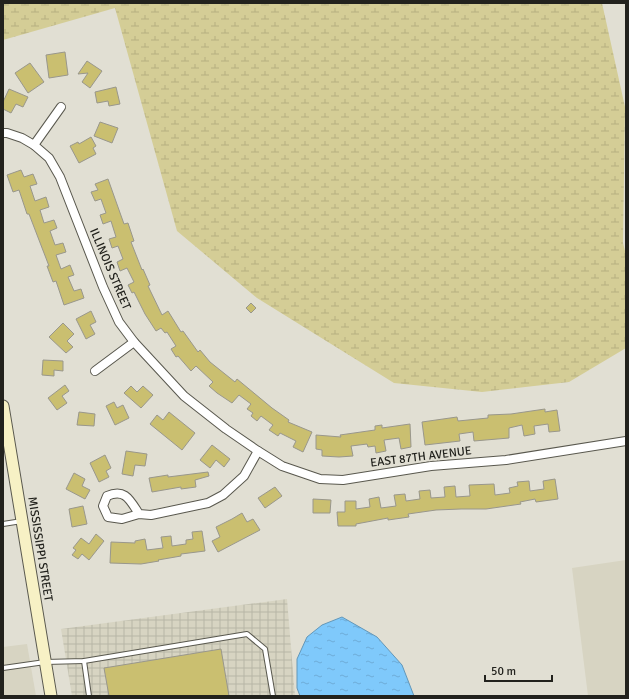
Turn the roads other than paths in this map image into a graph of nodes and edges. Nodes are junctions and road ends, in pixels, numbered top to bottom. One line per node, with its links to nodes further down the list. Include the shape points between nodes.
1 (61, 107): 3 (street)
2 (3, 133): 3 (street, ILLINOIS STREET, via 22,138)
3 (34, 145): 4 (street, ILLINOIS STREET, via 49,158 60,177 103,287 120,322)
4 (134, 342): 5 (street); 9 (street, ILLINOIS STREET, via 184,396)
5 (95, 371)
6 (3, 406): 7 (street, MISSISSIPPI STREET)
7 (4, 418): 11 (street, MISSISSIPPI STREET)
8 (626, 441): 9 (street, EAST 87TH AVENUE, via 506,460 431,466 343,480 309,476 282,466)
9 (258, 451): 10 (street, via 244,476 223,495 208,503 151,515)
10 (139, 514)
11 (22, 520): 12 (lane); 14 (street, MISSISSIPPI STREET)
12 (3, 524)
13 (84, 661): 14 (lane); 17 (lane); 18 (lane, via 247,634 265,649)
14 (45, 662): 15 (lane); 16 (street, MISSISSIPPI STREET)
15 (3, 668)
16 (51, 696)
17 (89, 696)
18 (273, 696)

